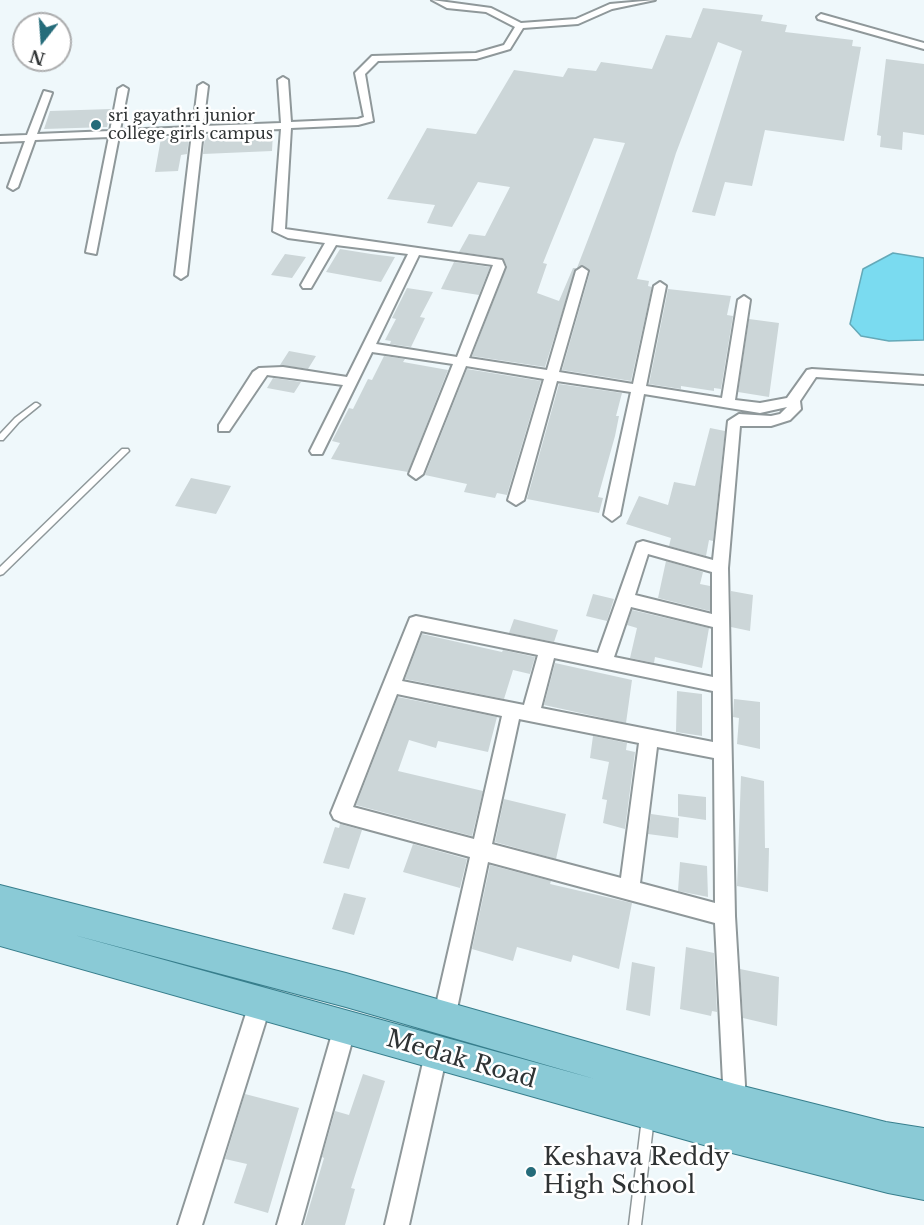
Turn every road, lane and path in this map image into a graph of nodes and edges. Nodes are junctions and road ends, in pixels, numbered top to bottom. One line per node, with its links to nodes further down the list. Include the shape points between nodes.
1 (436, 0): 4 (street, via 488,10)
2 (651, 0): 4 (street, via 610,7 578,21)
3 (821, 17): 5 (street)
4 (520, 26): 10 (street, via 507,47 476,56 375,58 360,73 369,119)
5 (924, 46)
6 (283, 80): 10 (street)
7 (203, 86): 11 (street)
8 (123, 89): 12 (street)
9 (47, 93): 13 (street)
10 (286, 125): 11 (street); 16 (street, via 279,231)
11 (199, 129): 12 (street); 20 (street)
12 (116, 133): 13 (street); 18 (street)
13 (33, 137): 14 (street); 15 (street)
14 (0, 139)
15 (13, 187)
16 (332, 241): 17 (street); 21 (street)
17 (415, 251): 24 (street); 25 (street, via 498,263)
18 (92, 252)
19 (582, 271): 26 (street)
20 (181, 275)
21 (307, 285)
22 (660, 286): 29 (street)
23 (744, 300): 31 (street)
24 (369, 347): 25 (street); 28 (street)
25 (459, 362): 26 (street); 37 (street)
26 (550, 375): 29 (street); 38 (street)
27 (924, 380): 30 (street, via 812,373)
28 (352, 382): 33 (street, via 283,370 264,371); 36 (street)
29 (639, 389): 31 (street); 39 (street)
30 (793, 401): 31 (street, via 760,408); 40 (street, via 794,409 785,417 771,422 739,419 733,424)
31 (728, 403)
32 (37, 405): 34 (lane)
33 (224, 428)
34 (0, 438)
35 (125, 451): 41 (lane)
36 (317, 451)
37 (416, 474)
38 (516, 500)
39 (612, 515)
40 (720, 568): 42 (street, via 643,547); 43 (street)
41 (0, 572)
42 (625, 599): 43 (street); 45 (street)
43 (722, 623): 47 (street)
44 (548, 650): 45 (street); 46 (street, via 416,623); 48 (street)
45 (604, 661): 47 (street)
46 (391, 686): 48 (street); 51 (street, via 341,813)
47 (722, 686): 50 (street)
48 (521, 712): 49 (street); 51 (street)
49 (649, 738): 50 (street); 52 (street)
50 (723, 752): 54 (street)
51 (481, 850): 52 (street); 57 (street)
52 (629, 890): 54 (street)
53 (0, 900): 57 (main road, Medak Road)
54 (725, 916): 60 (street)
55 (0, 930): 56 (main road, Medak Road)
56 (261, 1001): 58 (main road, Medak Road); 64 (street)
57 (444, 1018): 60 (main road, Medak Road)
58 (345, 1026): 59 (main road, Medak Road); 65 (street)
59 (436, 1054): 61 (main road, Medak Road); 66 (street)
60 (735, 1102): 62 (main road, Medak Road)
61 (649, 1111): 63 (main road, Medak Road, via 888,1175); 67 (lane)
62 (924, 1146)
63 (924, 1181)
64 (190, 1225)
65 (289, 1225)
66 (398, 1225)
67 (635, 1225)

